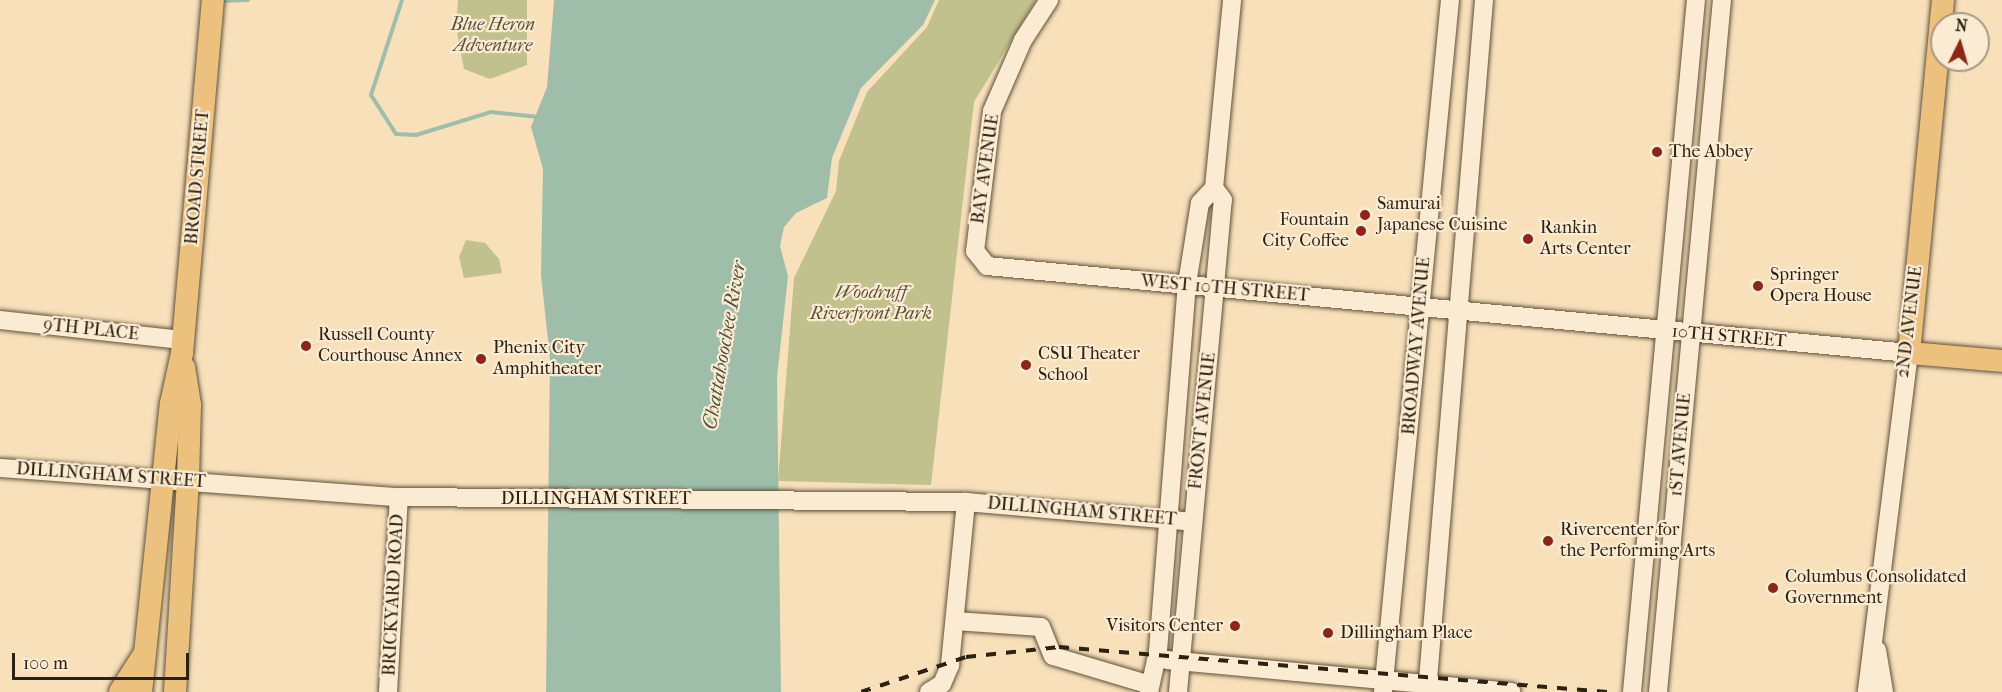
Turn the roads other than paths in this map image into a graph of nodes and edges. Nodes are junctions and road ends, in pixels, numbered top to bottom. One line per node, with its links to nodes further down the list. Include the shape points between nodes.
1 (213, 0): 20 (main road, BROAD STREET)
2 (1049, 0): 10 (street, BAY AVENUE, via 1023,40 992,111 975,250)
3 (1232, 0): 9 (street)
4 (1450, 0): 15 (street, BROADWAY AVENUE)
5 (1484, 0): 16 (street, BROADWAY AVENUE)
6 (1696, 0): 12 (street, 1ST AVENUE)
7 (1722, 0): 14 (street, 1ST AVENUE)
8 (1943, 0): 21 (main road, 2ND AVENUE)
9 (1214, 188): 11 (street, FRONT AVENUE, via 1200,203); 13 (street, FRONT AVENUE, via 1223,200)
10 (995, 269): 11 (street, WEST 10TH STREET)
11 (1187, 284): 13 (street, WEST 10TH STREET); 30 (street, FRONT AVENUE)
12 (1670, 286): 14 (street, via 1677,295); 18 (street, 1ST AVENUE)
13 (1216, 287): 15 (street, WEST 10TH STREET); 31 (street, FRONT AVENUE)
14 (1695, 289): 19 (street, 1ST AVENUE)
15 (1420, 307): 16 (street, WEST 10TH STREET); 40 (street, BROADWAY AVENUE)
16 (1455, 310): 18 (street, 10TH STREET); 42 (street, BROADWAY AVENUE)
17 (0, 320): 20 (street, 9TH PLACE)
18 (1665, 332): 19 (street, 10TH STREET); 23 (street, 1ST AVENUE)
19 (1691, 335): 21 (street, 10TH STREET); 24 (street, 1ST AVENUE)
20 (182, 347): 26 (main road); 27 (main road, via 190,405)
21 (1910, 352): 22 (main road, 10TH STREET); 33 (street, 2ND AVENUE)
22 (2002, 361)
23 (1662, 368): 24 (street, 1ST AVENUE); 37 (street, 1ST AVENUE)
24 (1688, 370): 39 (street, 1ST AVENUE)
25 (0, 468): 26 (street, DILLINGHAM STREET)
26 (163, 478): 27 (street, DILLINGHAM STREET); 34 (main road)
27 (188, 480): 28 (street, DILLINGHAM STREET); 35 (main road)
28 (399, 497): 29 (street, DILLINGHAM STREET); 47 (street, BRICKYARD ROAD)
29 (966, 502): 30 (street, DILLINGHAM STREET); 32 (street)
30 (1164, 520): 31 (street, DILLINGHAM STREET); 36 (street, FRONT AVENUE)
31 (1192, 522): 38 (street, FRONT AVENUE)
32 (955, 621): 41 (street, via 1041,627 1053,656); 48 (street, via 950,665 942,684)
33 (1876, 644): 53 (street, 2ND AVENUE); 54 (street, 2ND AVENUE)
34 (145, 652): 43 (main road); 44 (main road)
35 (178, 656): 45 (main road); 46 (main road)
36 (1157, 660): 38 (street); 41 (street, FRONT AVENUE)
37 (1635, 660): 39 (street); 51 (street, 1ST AVENUE)
38 (1180, 661): 40 (street); 49 (street, FRONT AVENUE)
39 (1660, 663): 52 (street, 1ST AVENUE)
40 (1384, 686): 42 (street)
41 (1150, 688)
42 (1427, 688): 50 (street)
43 (120, 692)
44 (141, 692)
45 (158, 692)
46 (175, 692)
47 (388, 692)
48 (929, 692)
49 (1178, 692)
50 (1512, 692)
51 (1632, 692)
52 (1658, 692)
53 (1867, 692)
54 (1884, 692)

